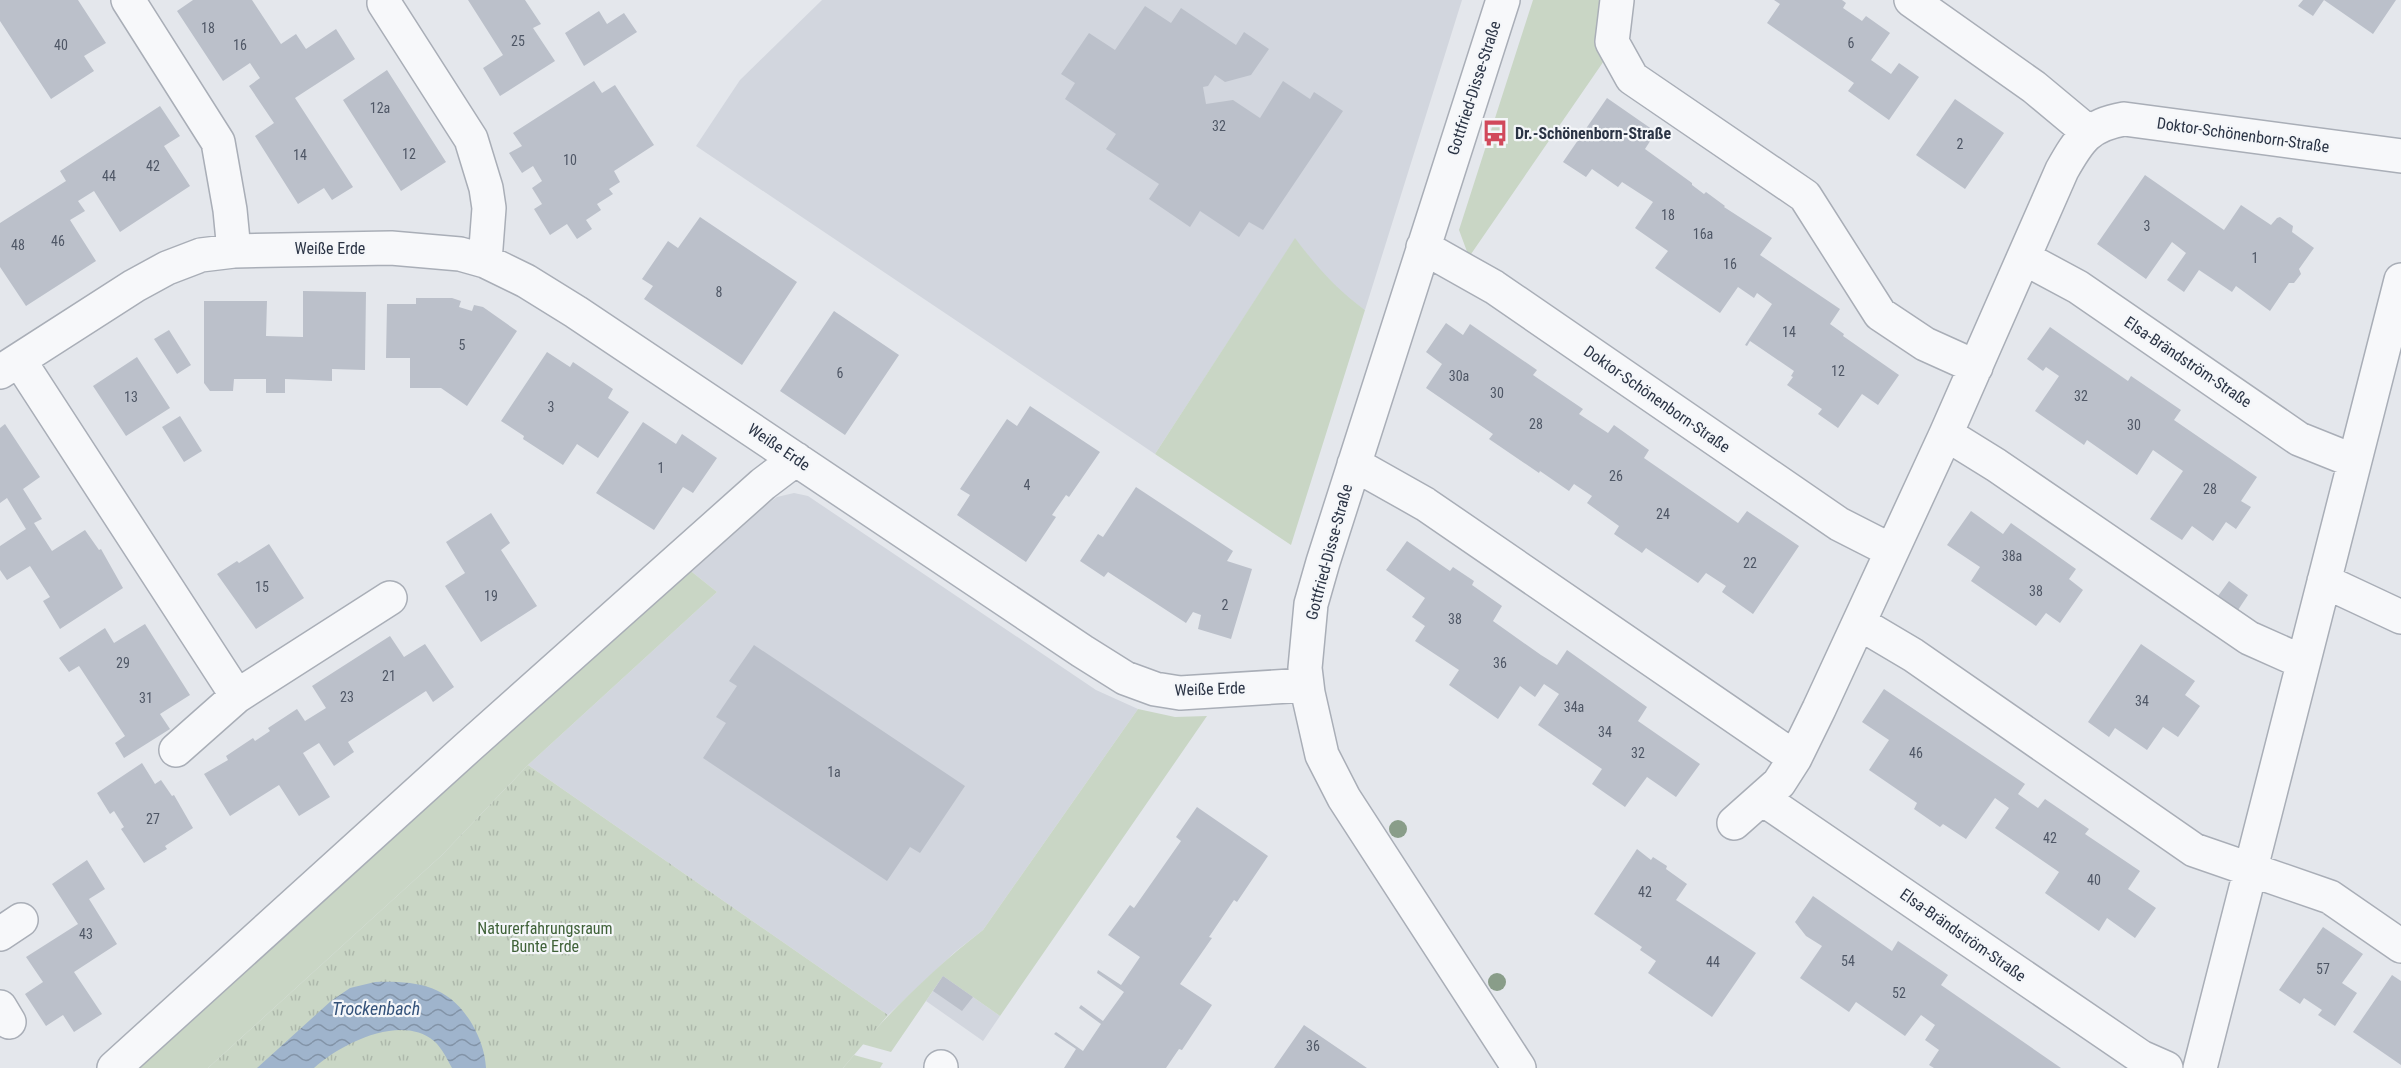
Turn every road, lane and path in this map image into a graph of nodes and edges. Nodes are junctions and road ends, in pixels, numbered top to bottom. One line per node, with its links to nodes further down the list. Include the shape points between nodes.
1 (128, 0): 9 (street, via 218,142)
2 (1503, 0): 8 (street, Gottfried-Disse-Straße)
3 (1617, 0): 14 (street, via 1612,42 1632,78 1805,196 1880,314 1925,344)
4 (1911, 0): 6 (street, via 2034,87)
5 (384, 3): 11 (street, via 471,139 489,208)
6 (2088, 132): 7 (street, Doktor-Schönenborn-Straße, via 2124,119); 10 (street, via 2062,170)
7 (2401, 156)
8 (1423, 247): 18 (street, Gottfried-Disse-Straße); 19 (street, Doktor-Schönenborn-Straße, via 1494,287 1839,525)
9 (234, 250): 11 (street, Weiße Erde, via 391,248 437,251); 13 (street, Weiße Erde, via 201,255 167,268)
10 (2024, 258): 14 (street); 17 (street, Elsa-Brändström-Straße, via 2078,287 2299,439)
11 (485, 261): 16 (street, Weiße Erde, via 576,312)
12 (2399, 300): 17 (street)
13 (9, 366): 26 (street, Weiße Erde)
14 (1976, 367): 15 (street)
15 (1946, 434): 19 (street); 24 (street, via 2249,638)
16 (796, 459): 25 (street, Weiße Erde, via 1125,678 1180,693); 33 (street, via 467,748)
17 (2354, 461): 20 (street)
18 (1353, 464): 25 (street, Gottfried-Disse-Straße, via 1311,604); 28 (street, via 1425,504)
19 (1892, 550): 23 (street)
20 (2324, 581): 22 (street); 24 (street)
21 (390, 598): 26 (street)
22 (2401, 617)
23 (1859, 622): 28 (street); 31 (street, via 1914,654 2194,850)
24 (2303, 662): 31 (street)
25 (1306, 685): 34 (street, Gottfried-Disse-Straße, via 1322,755 1344,798)
26 (237, 696): 27 (street)
27 (176, 750)
28 (1795, 758): 29 (street)
29 (1763, 799): 30 (street); 35 (street, Elsa-Brändström-Straße, via 2141,1057)
30 (1734, 823)
31 (2251, 868): 32 (street, via 2330,897); 36 (street)
32 (2401, 946)
33 (114, 1068)
34 (1519, 1068)
35 (2166, 1068)
36 (2200, 1068)

